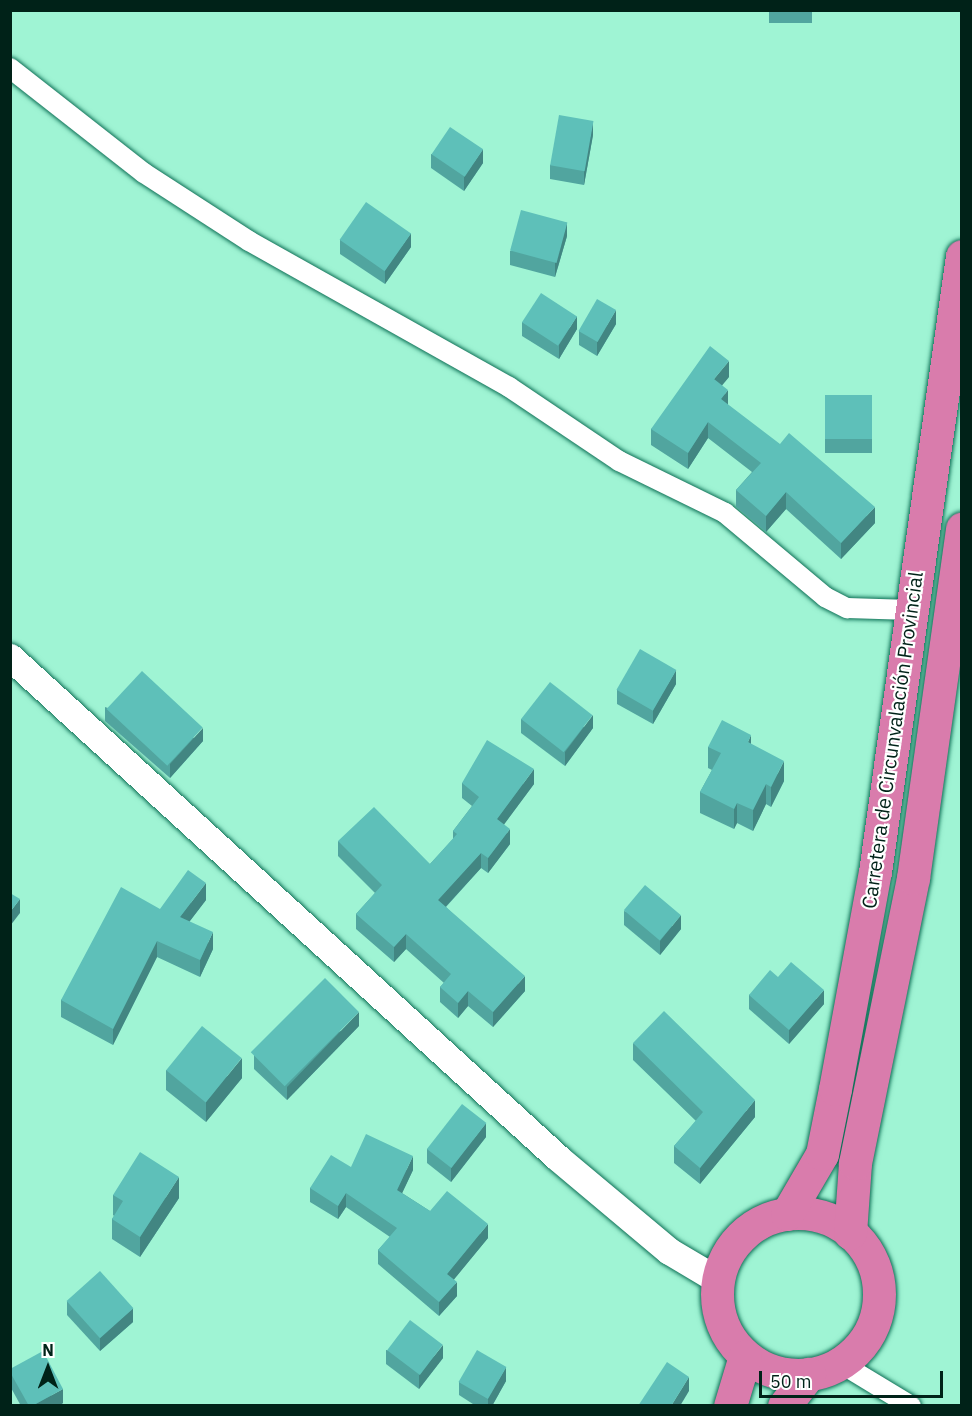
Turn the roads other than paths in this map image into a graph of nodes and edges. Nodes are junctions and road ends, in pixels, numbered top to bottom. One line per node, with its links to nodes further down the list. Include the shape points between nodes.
1 (10, 68): 4 (street, via 144,173 249,241 509,387 619,461 725,513 825,597 858,610)
2 (962, 256): 4 (highway, Carretera de Circunvalación Provincial)
3 (962, 528): 7 (highway, Carretera de Circunvalación Provincial, via 913,878 855,1163)
4 (911, 610): 6 (highway, Carretera de Circunvalación Provincial, via 875,872 824,1143)
5 (10, 657): 8 (street, via 558,1158 669,1251)
6 (787, 1214): 7 (highway, via 820,1217); 8 (highway, via 741,1236)
7 (850, 1233): 10 (highway, via 871,1259 878,1309 865,1340)
8 (718, 1280): 9 (highway, via 724,1329)
9 (745, 1356): 11 (highway, via 775,1372); 12 (highway)
10 (840, 1363): 11 (highway); 14 (street)
11 (809, 1374): 13 (highway)
12 (730, 1406)
13 (784, 1406)
14 (911, 1406)

